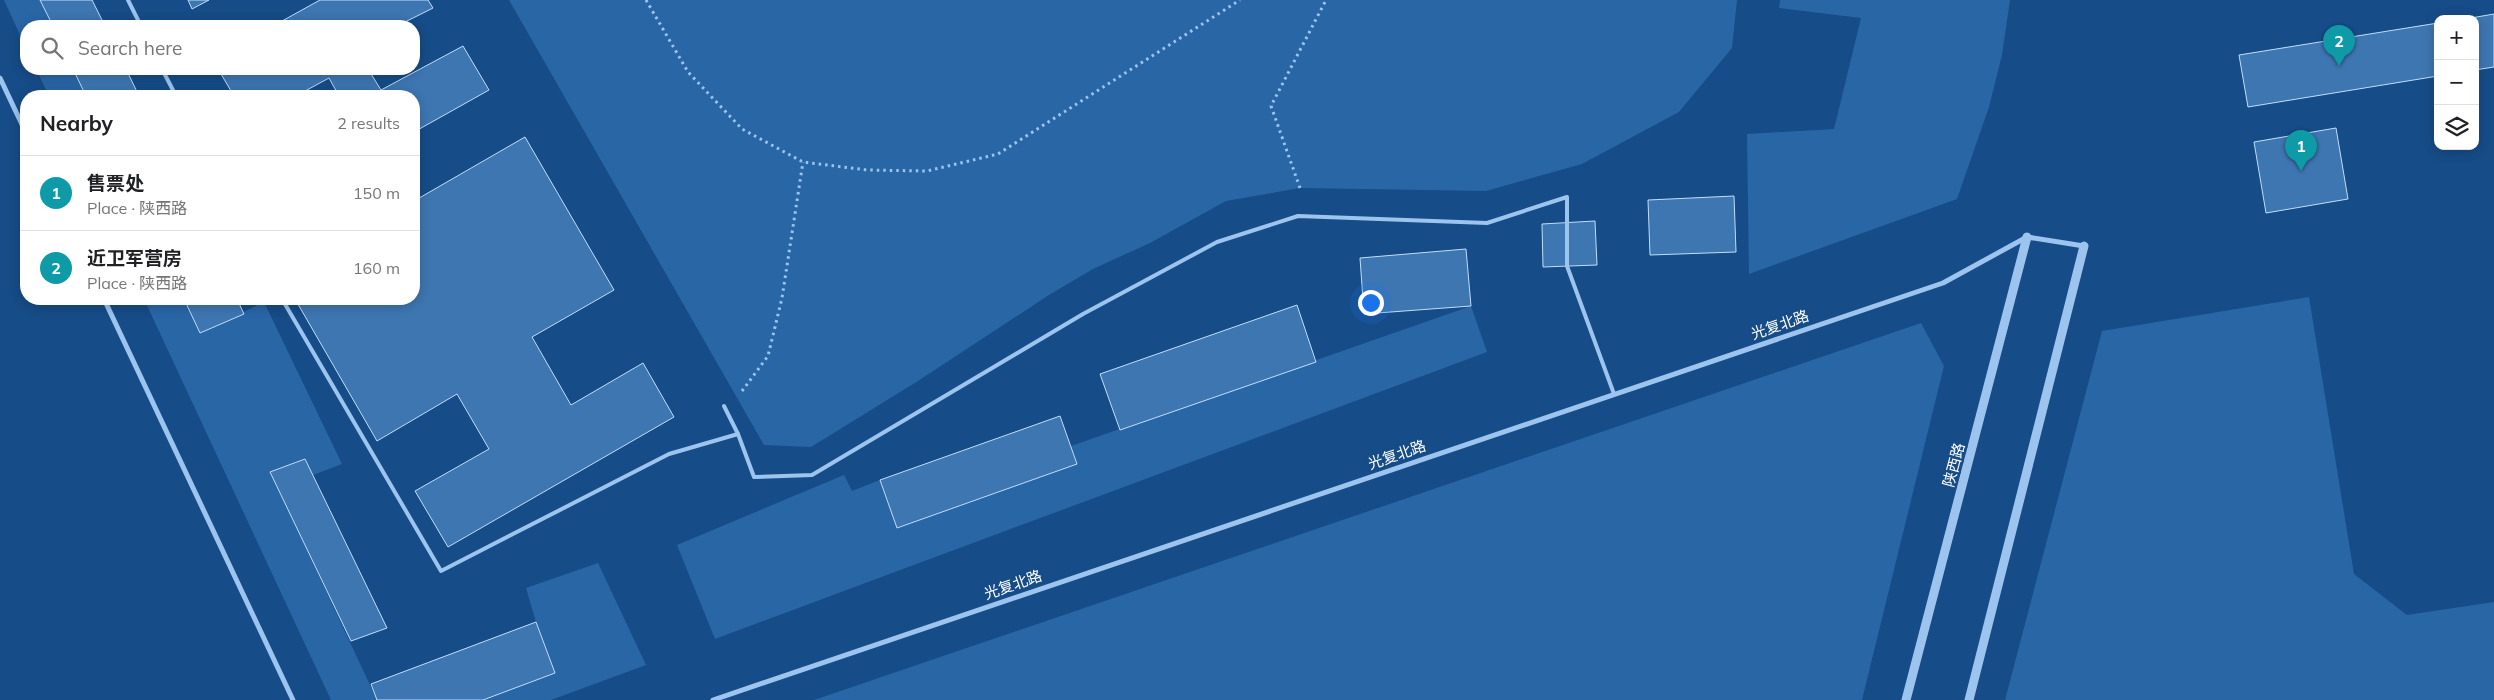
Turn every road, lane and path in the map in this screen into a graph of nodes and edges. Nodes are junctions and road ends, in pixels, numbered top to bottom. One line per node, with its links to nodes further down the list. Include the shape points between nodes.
1 (128, 0): 5 (lane)
2 (646, 0): 10 (path, via 688,72 742,129)
3 (1240, 0): 10 (path, via 998,154 928,170 867,170)
4 (1326, 0): 11 (path, via 1271,106)
5 (138, 20)
6 (165, 75): 8 (lane)
7 (0, 78): 9 (street)
8 (173, 90)
9 (20, 120)
10 (803, 162): 17 (path, via 782,298 768,356 738,397)
11 (1300, 188)
12 (2027, 237): 13 (street); 16 (street, 光复北路, via 1943,283); 21 (street, 陕西路)
13 (2084, 246): 22 (street)
14 (107, 305): 19 (street)
15 (286, 305): 18 (lane, via 441,571 669,454)
16 (1614, 394): 18 (lane, via 1567,266 1567,197 1487,223 1298,216 1218,242 1084,314 812,475 754,477); 20 (street, 光复北路)
17 (724, 406): 18 (lane)
18 (738, 434)
19 (293, 700)
20 (713, 700)
21 (1906, 700)
22 (1969, 700)

